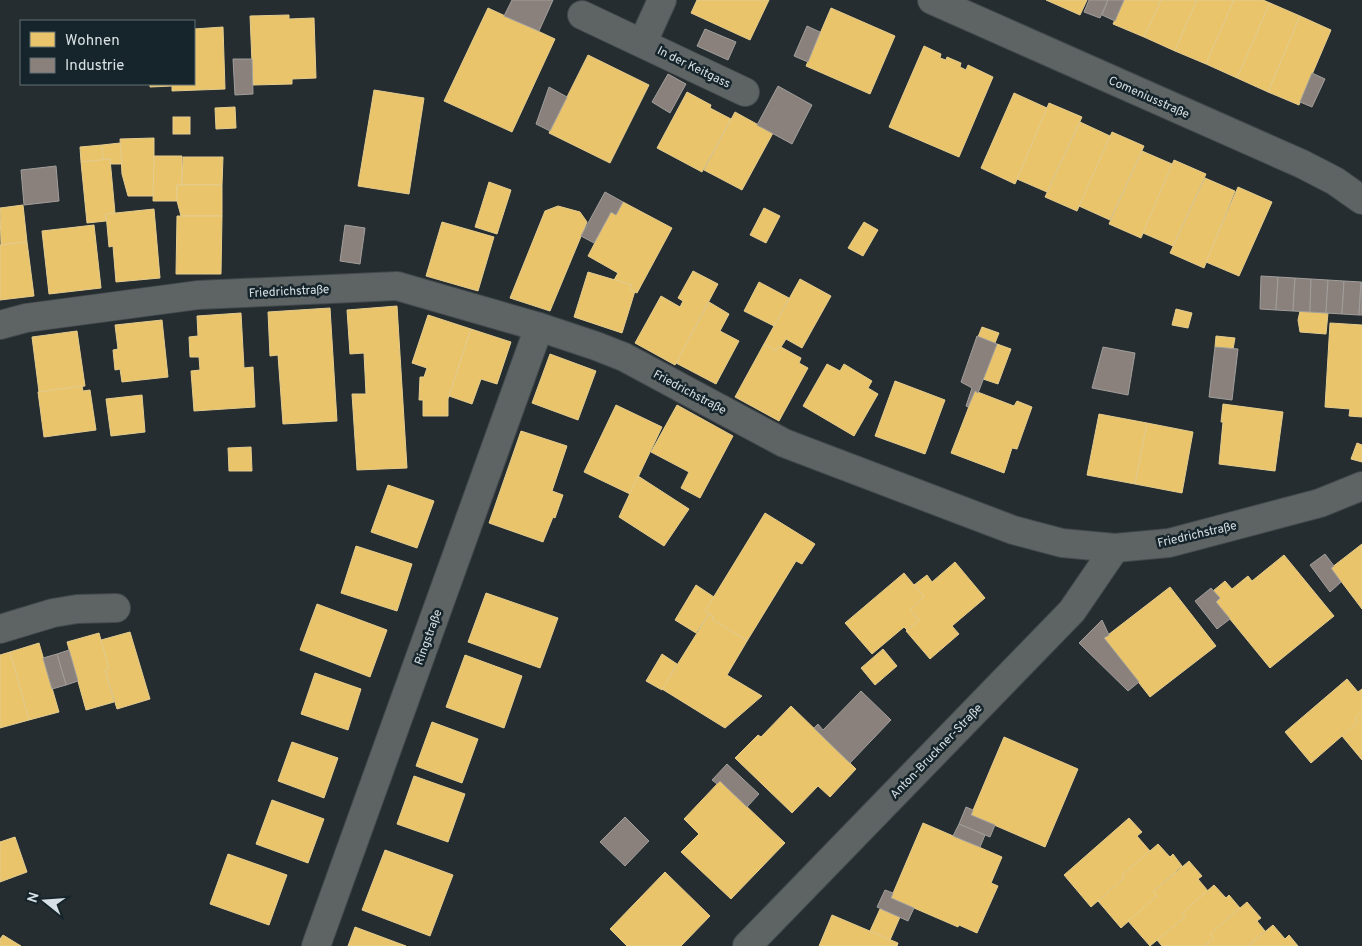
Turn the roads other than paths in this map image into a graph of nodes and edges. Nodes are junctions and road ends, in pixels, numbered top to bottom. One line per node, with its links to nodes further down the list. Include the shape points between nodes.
1 (662, 0): 4 (street, In der Keitgass)
2 (932, 0): 6 (street, Comeniusstraße, via 1302,164)
3 (582, 15): 4 (street, In der Keitgass)
4 (643, 42): 5 (street, In der Keitgass)
5 (745, 92)
6 (1362, 200)
7 (0, 325): 8 (street, Friedrichstraße, via 26,318 198,295 397,286)
8 (540, 327): 10 (street, Friedrichstraße, via 624,357 784,443 864,474 1012,530 1062,543); 13 (street, Ringstraße)
9 (1362, 486): 10 (street, Friedrichstraße, via 1320,503 1169,543)
10 (1115, 548): 14 (street, Anton-Bruckner-Straße, via 1072,611)
11 (116, 608): 12 (street, via 53,613)
12 (0, 629)
13 (316, 946)
14 (747, 946)

